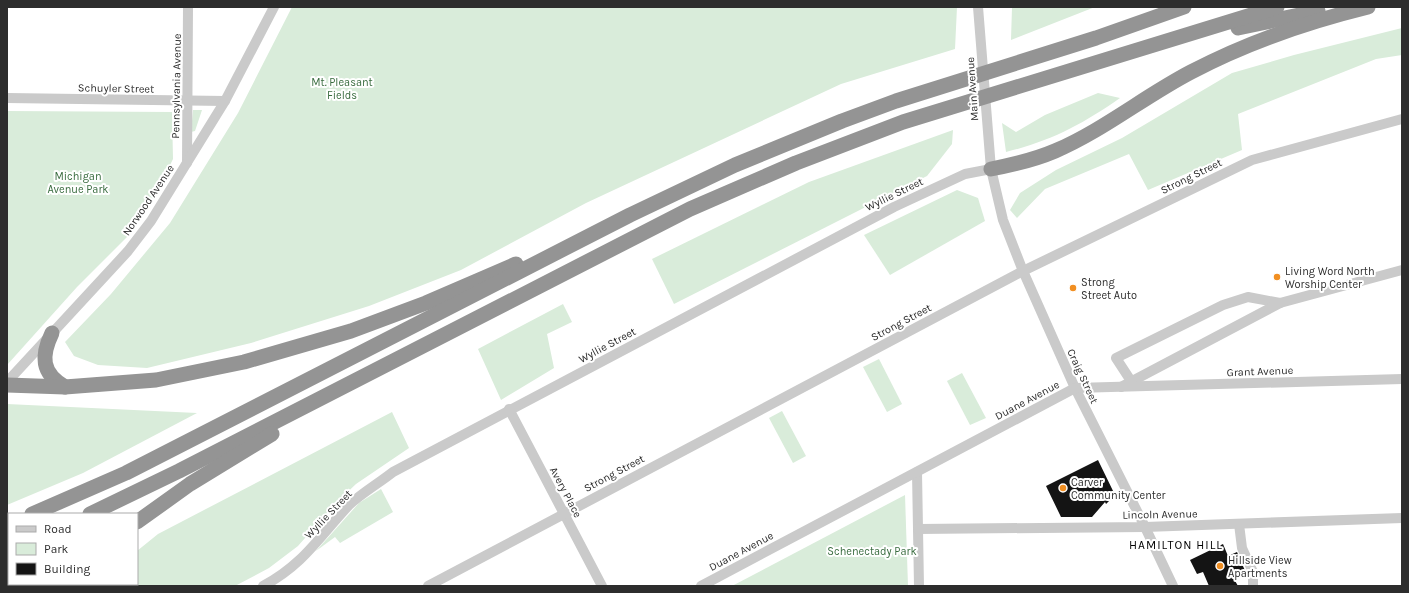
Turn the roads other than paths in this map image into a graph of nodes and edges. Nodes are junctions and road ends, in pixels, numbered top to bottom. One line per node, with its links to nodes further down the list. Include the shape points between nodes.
1 (188, 7): 10 (street, Pennsylvania Avenue)
2 (274, 7): 11 (street, Norwood Avenue)
3 (978, 7): 14 (street, Main Avenue)
4 (1184, 7): 15 (highway, via 842,121 681,189)
5 (1277, 7): 8 (highway)
6 (1340, 7): 8 (highway)
7 (1368, 7): 14 (highway, via 1300,26 1247,45 1164,87 1071,143 1037,158)
8 (1161, 43): 20 (highway, via 924,115 796,163 690,209)
9 (7, 98): 10 (street, Schuyler Street)
10 (188, 101): 11 (street, Schuyler Street); 13 (street, Pennsylvania Avenue)
11 (225, 101): 13 (street, Norwood Avenue)
12 (1402, 119): 17 (street, Strong Street, via 1252,160)
13 (187, 165): 19 (street, Norwood Avenue, via 140,236)
14 (990, 170): 17 (street, Craig Street, via 1003,220); 28 (street, Wyllie Street, via 965,174 894,207)
15 (578, 241): 25 (highway, via 358,328 244,362 156,380); 30 (highway, via 151,461)
16 (1402, 270): 18 (street)
17 (1023, 271): 26 (street, Craig Street); 32 (street, Strong Street)
18 (1280, 303): 22 (street); 22 (street, via 1248,297 1223,305 1116,358)
19 (52, 333): 23 (street, Norwood Avenue); 25 (highway, via 46,346 45,365 55,381)
20 (424, 345): 31 (highway); 34 (highway, via 211,470)
21 (1402, 379): 27 (street, Grant Avenue)
22 (1131, 381): 27 (street)
23 (7, 382)
24 (7, 385): 25 (highway)
25 (65, 387)
26 (1075, 388): 27 (street, Duane Avenue); 29 (street, Duane Avenue); 36 (street, Craig Street)
27 (1119, 388)
28 (509, 409): 32 (street, Avery Place); 38 (street, Wyllie Street, via 393,472 350,504 303,558 282,576)
29 (917, 472): 37 (street); 41 (street, Duane Avenue)
30 (34, 513)
31 (92, 513)
32 (564, 514): 39 (street, Strong Street); 40 (street, Avery Place)
33 (1402, 518): 35 (street, Lincoln Avenue)
34 (138, 521)
35 (1239, 524): 36 (street, Lincoln Avenue); 44 (street, via 1242,548 1253,572)
36 (1145, 527): 37 (street, Lincoln Avenue); 43 (street, Craig Street)
37 (918, 529): 42 (street)
38 (263, 586)
39 (428, 586)
40 (602, 586)
41 (701, 586)
42 (919, 586)
43 (1173, 586)
44 (1253, 586)

